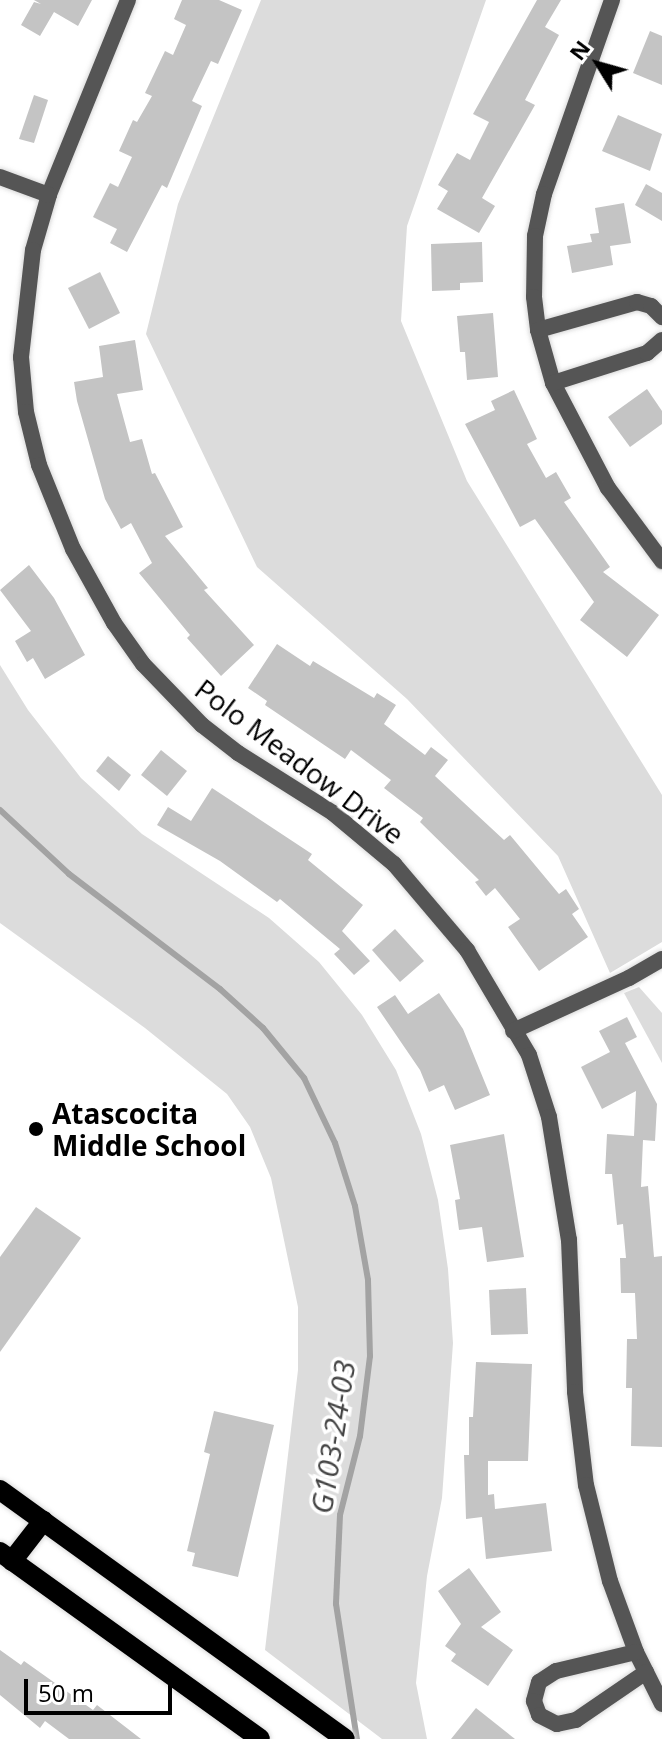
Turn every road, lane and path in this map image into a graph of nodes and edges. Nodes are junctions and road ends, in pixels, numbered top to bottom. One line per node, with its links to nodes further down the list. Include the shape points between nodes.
1 (128, 0): 4 (street, Polo Meadow Drive)
2 (612, 0): 6 (street, via 544,194 533,268)
3 (0, 177): 4 (street)
4 (49, 195): 11 (street, Polo Meadow Drive, via 24,301 22,384 48,492 88,578 143,664 202,725 333,813 418,890 467,950)
5 (662, 317): 6 (street, via 637,302)
6 (538, 330): 8 (street)
7 (662, 340): 8 (street, via 647,353)
8 (553, 383): 9 (street, via 608,488)
9 (662, 561)
10 (662, 959): 11 (street)
11 (513, 1031): 15 (street, Polo Meadow Drive, via 529,1055 559,1163 586,1485 610,1581)
12 (0, 1490): 13 (main road)
13 (43, 1521): 14 (main road); 19 (main road)
14 (6, 1557): 18 (main road)
15 (636, 1652): 16 (street, Polo Meadow Drive); 16 (street, via 556,1671 539,1682 534,1701 539,1715 557,1724 576,1720)
16 (646, 1672): 17 (street, Polo Meadow Drive)
17 (662, 1704)
18 (260, 1739)
19 (345, 1739)

